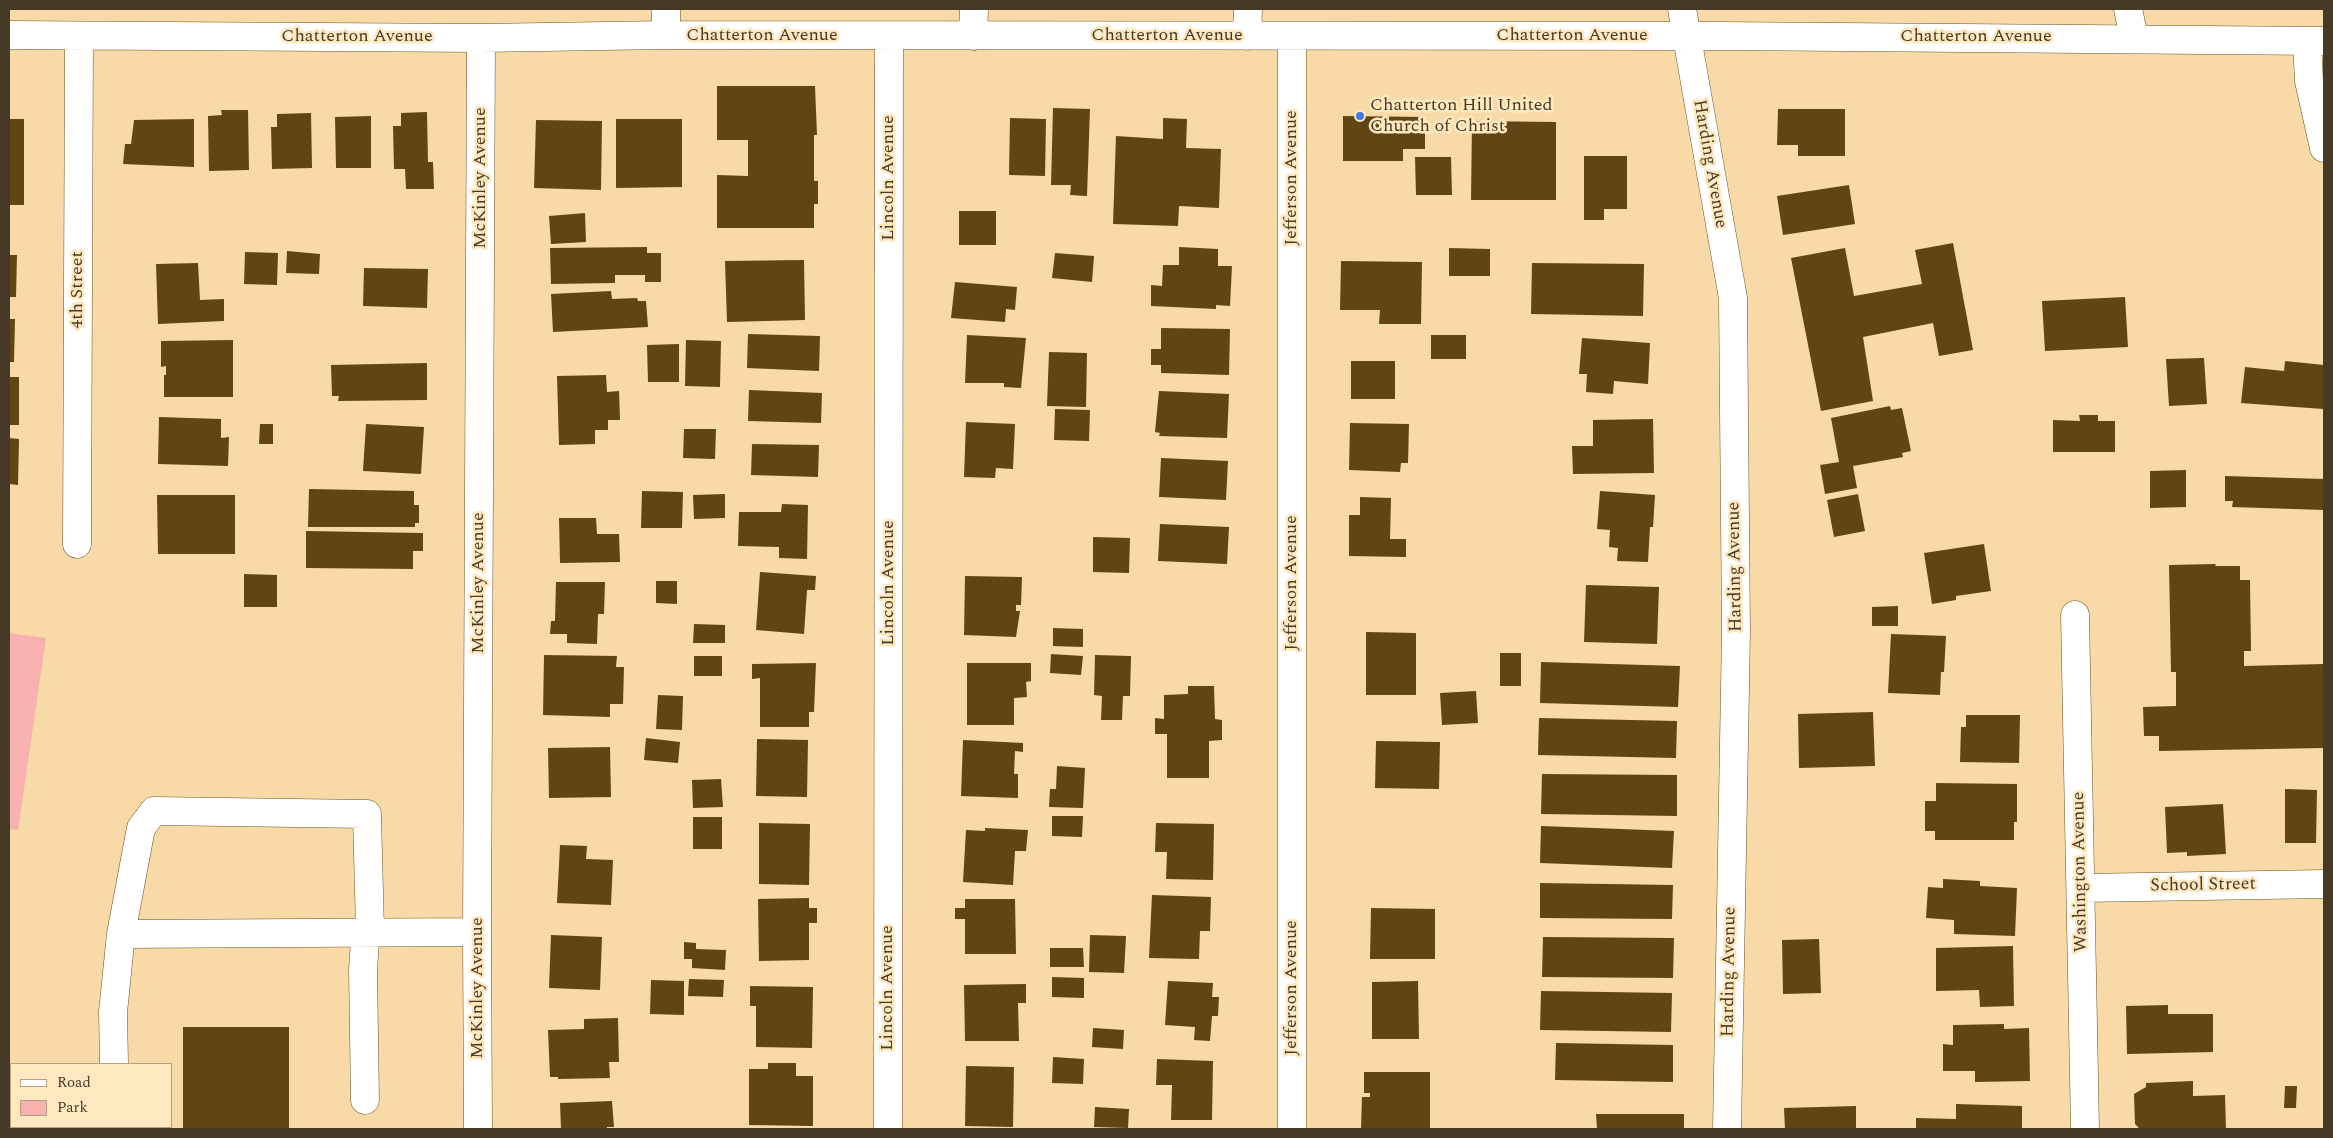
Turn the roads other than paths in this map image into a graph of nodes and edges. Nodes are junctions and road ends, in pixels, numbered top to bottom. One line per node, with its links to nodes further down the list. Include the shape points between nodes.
1 (666, 9): 7 (street)
2 (974, 9): 10 (street)
3 (1248, 9): 11 (street)
4 (1682, 9): 13 (street, Harding Avenue)
5 (2128, 9): 15 (street)
6 (9, 35): 8 (street, Chatterton Avenue)
7 (666, 35): 9 (street, Chatterton Avenue); 14 (street, Chatterton Avenue)
8 (79, 36): 14 (street, Chatterton Avenue); 18 (street, 4th Street)
9 (889, 36): 10 (street, Chatterton Avenue); 28 (street, Lincoln Avenue)
10 (973, 36): 11 (street, Chatterton Avenue)
11 (1247, 36): 12 (street, Chatterton Avenue)
12 (1292, 36): 13 (street, Chatterton Avenue); 29 (street, Jefferson Avenue)
13 (1687, 36): 15 (street, Chatterton Avenue); 30 (street, Harding Avenue, via 1733,298 1736,632)
14 (481, 38): 23 (street, McKinley Avenue)
15 (2134, 38): 16 (street, Chatterton Avenue)
16 (2316, 41): 17 (street, via 2308,74)
17 (2324, 148)
18 (77, 544)
19 (2075, 615): 21 (street, Washington Avenue)
20 (2324, 884): 21 (street, School Street)
21 (2082, 888): 31 (street, Washington Avenue)
22 (370, 931): 23 (street); 24 (street); 24 (street, via 367,814 154,811 141,828); 26 (street, via 365,941 363,970)
23 (477, 932): 27 (street, McKinley Avenue)
24 (121, 934): 25 (street, via 113,1012)
25 (114, 1063)
26 (365, 1100)
27 (478, 1129)
28 (888, 1129)
29 (1292, 1129)
30 (1727, 1129)
31 (2085, 1129)

